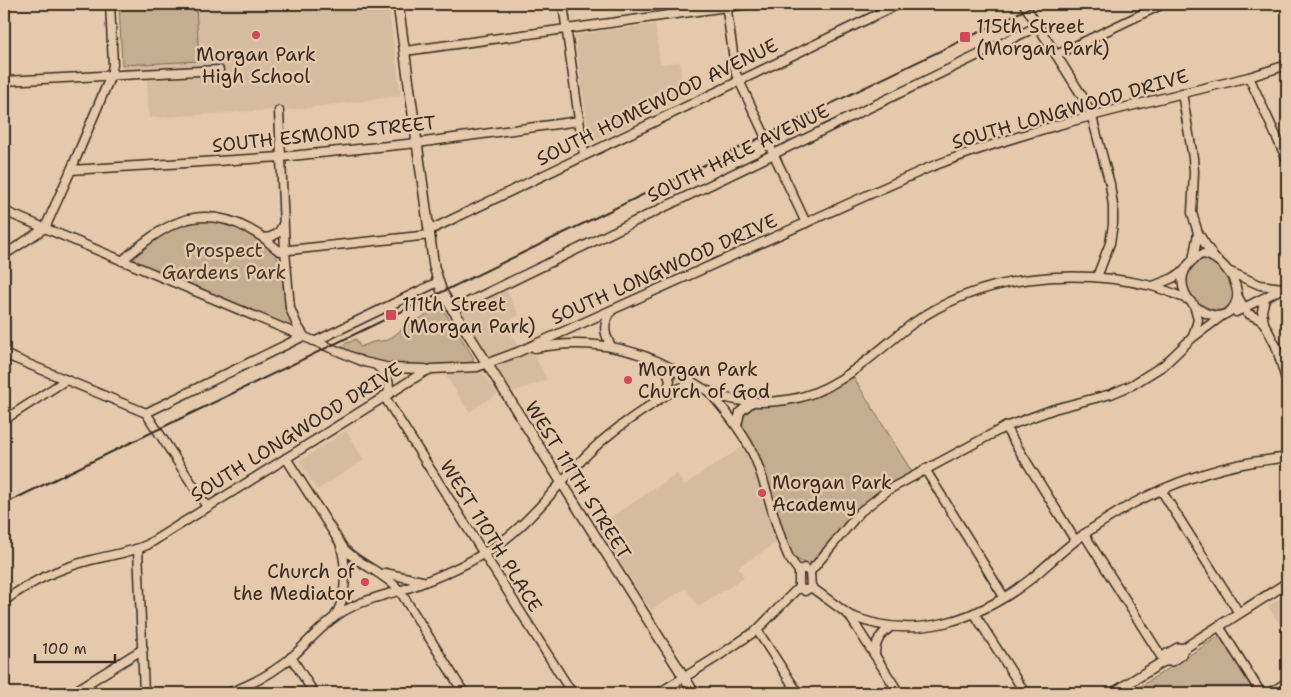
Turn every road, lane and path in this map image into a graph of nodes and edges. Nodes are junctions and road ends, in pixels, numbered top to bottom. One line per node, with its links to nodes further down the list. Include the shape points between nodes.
1 (110, 4): 15 (street)
2 (398, 4): 11 (main road, WEST 111TH STREET)
3 (562, 4): 10 (street)
4 (750, 4): 8 (street)
5 (898, 4): 18 (street, SOUTH HOMEWOOD AVENUE)
6 (1024, 4): 9 (street)
7 (1163, 4): 12 (street)
8 (726, 5): 10 (street); 18 (street)
9 (1038, 26): 12 (street); 24 (street, SOUTH HALE AVENUE)
10 (566, 29): 11 (street); 22 (street)
11 (405, 51): 23 (main road, WEST 111TH STREET)
12 (1056, 55): 21 (street)
13 (1287, 65): 16 (street, SOUTH LONGWOOD DRIVE)
14 (219, 70): 15 (street)
15 (111, 75): 17 (street); 28 (street)
16 (1249, 77): 19 (street, SOUTH LONGWOOD DRIVE); 27 (street)
17 (4, 81)
18 (739, 81): 24 (street); 25 (street, SOUTH HOMEWOOD AVENUE)
19 (1182, 93): 21 (street, SOUTH LONGWOOD DRIVE); 34 (street, via 1193,158 1192,213)
20 (278, 111): 26 (street)
21 (1092, 117): 31 (street, SOUTH LONGWOOD DRIVE, via 951,159); 43 (street, via 1114,206 1110,243)
22 (580, 121): 23 (street, SOUTH ESMOND STREET); 25 (street)
23 (417, 143): 26 (street, SOUTH ESMOND STREET); 33 (main road, WEST 111TH STREET)
24 (774, 154): 31 (street); 51 (street, SOUTH HALE AVENUE)
25 (584, 155): 33 (street, SOUTH HOMEWOOD AVENUE)
26 (281, 158): 28 (street, SOUTH ESMOND STREET); 30 (street)
27 (1287, 160)
28 (71, 170): 32 (street)
29 (4, 211): 32 (street)
30 (283, 220): 35 (street, via 277,234); 36 (street)
31 (806, 223): 52 (street, SOUTH LONGWOOD DRIVE)
32 (45, 228): 37 (street); 40 (street)
33 (430, 232): 36 (street, SOUTH HOMEWOOD AVENUE); 44 (main road, WEST 111TH STREET)
34 (1198, 233): 38 (street); 39 (street)
35 (264, 238): 36 (street, via 275,249); 40 (street, via 226,219 190,218 162,229)
36 (285, 252): 56 (street, via 290,308)
37 (4, 255)
38 (1213, 256): 39 (street, via 1203,254); 42 (street)
39 (1192, 260): 41 (street)
40 (122, 261): 56 (street)
41 (1184, 271): 45 (street); 49 (street, via 1182,283)
42 (1228, 271): 46 (street, via 1260,285); 47 (street, via 1237,287)
43 (1097, 277): 45 (street); 72 (street, via 1033,278 991,287 932,312 860,366 818,391 789,400)
44 (438, 282): 51 (main road, WEST 111TH STREET); 58 (street)
45 (1153, 286): 49 (street)
46 (1285, 288): 48 (street)
47 (1238, 297): 53 (street); 54 (street)
48 (1265, 298): 53 (street); 55 (street)
49 (1187, 299): 50 (street)
50 (1194, 305): 54 (street, via 1207,313); 57 (street, via 1198,320)
51 (452, 310): 62 (main road, WEST 111TH STREET)
52 (612, 310): 59 (street, via 606,318 604,331); 60 (street, SOUTH LONGWOOD DRIVE)
53 (1245, 310): 54 (street); 55 (street)
54 (1229, 313): 57 (street)
55 (1264, 324): 67 (street, via 1276,346)
56 (304, 336): 58 (street); 73 (street)
57 (1192, 338): 76 (street, via 1164,365 1132,385)
58 (316, 341): 63 (street)
59 (611, 346): 60 (street, via 548,345); 64 (street)
60 (518, 352): 62 (street, SOUTH LONGWOOD DRIVE)
61 (4, 354): 66 (street)
62 (486, 364): 65 (street, SOUTH LONGWOOD DRIVE); 80 (main road, WEST 111TH STREET)
63 (377, 366): 65 (street); 71 (street, WEST 110TH PLACE, via 388,377)
64 (666, 366): 68 (street); 70 (street, via 670,381)
65 (432, 369): 71 (street, SOUTH LONGWOOD DRIVE)
66 (66, 380): 73 (street); 74 (street)
67 (1287, 383)
68 (695, 384): 69 (street); 70 (street)
69 (707, 391): 72 (street); 75 (street)
70 (666, 394): 80 (street, via 611,433)
71 (386, 395): 78 (street, SOUTH LONGWOOD DRIVE); 87 (street, WEST 110TH PLACE)
72 (751, 402): 75 (street, via 740,412)
73 (146, 413): 82 (street)
74 (4, 420)
75 (737, 426): 89 (street, via 755,459 789,558)
76 (1005, 427): 79 (street); 84 (street)
77 (1287, 457): 81 (street, via 1218,470)
78 (286, 458): 82 (street, SOUTH LONGWOOD DRIVE); 85 (street)
79 (924, 469): 90 (street, via 888,490 860,512); 96 (street)
80 (561, 483): 87 (street, via 516,530); 109 (main road, WEST 111TH STREET)
81 (1161, 490): 83 (street, via 1112,515); 99 (street)
82 (207, 507): 86 (street, SOUTH LONGWOOD DRIVE)
83 (1084, 534): 84 (street); 108 (street)
84 (1076, 540): 96 (street)
85 (340, 545): 88 (street); 101 (street, via 344,589)
86 (138, 549): 97 (street, SOUTH LONGWOOD DRIVE, via 58,571); 105 (street)
87 (484, 554): 91 (street); 116 (street, WEST 110TH PLACE)
88 (378, 571): 91 (street); 95 (street)
89 (799, 571): 90 (street, via 804,568); 93 (street)
90 (810, 572): 94 (street)
91 (424, 582): 95 (street)
92 (1287, 583): 99 (main road)
93 (800, 587): 94 (street, via 805,591); 104 (street)
94 (811, 587): 100 (street)
95 (400, 590): 101 (street, via 379,596); 115 (street)
96 (1004, 597): 98 (street)
97 (4, 601)
98 (974, 613): 103 (street, via 928,626); 121 (street)
99 (1239, 614): 102 (main road)
100 (849, 615): 103 (street); 106 (street)
101 (334, 618): 107 (street)
102 (1219, 626): 108 (main road, via 1183,649 1167,654); 123 (street)
103 (891, 627): 106 (street, via 878,638)
104 (757, 630): 109 (street); 119 (street)
105 (143, 648): 111 (street); 112 (street)
106 (875, 655): 120 (street)
107 (291, 657): 113 (street, via 262,677); 114 (street)
108 (1164, 661): 122 (main road)
109 (684, 677): 117 (street); 118 (main road, WEST 111TH STREET)
110 (1287, 682): 124 (street)
111 (72, 693)
112 (144, 693)
113 (228, 693)
114 (314, 693)
115 (464, 693)
116 (572, 693)
117 (659, 693)
118 (694, 693)
119 (798, 693)
120 (899, 693)
121 (1025, 693)
122 (1113, 693)
123 (1261, 693)
124 (1270, 693)

